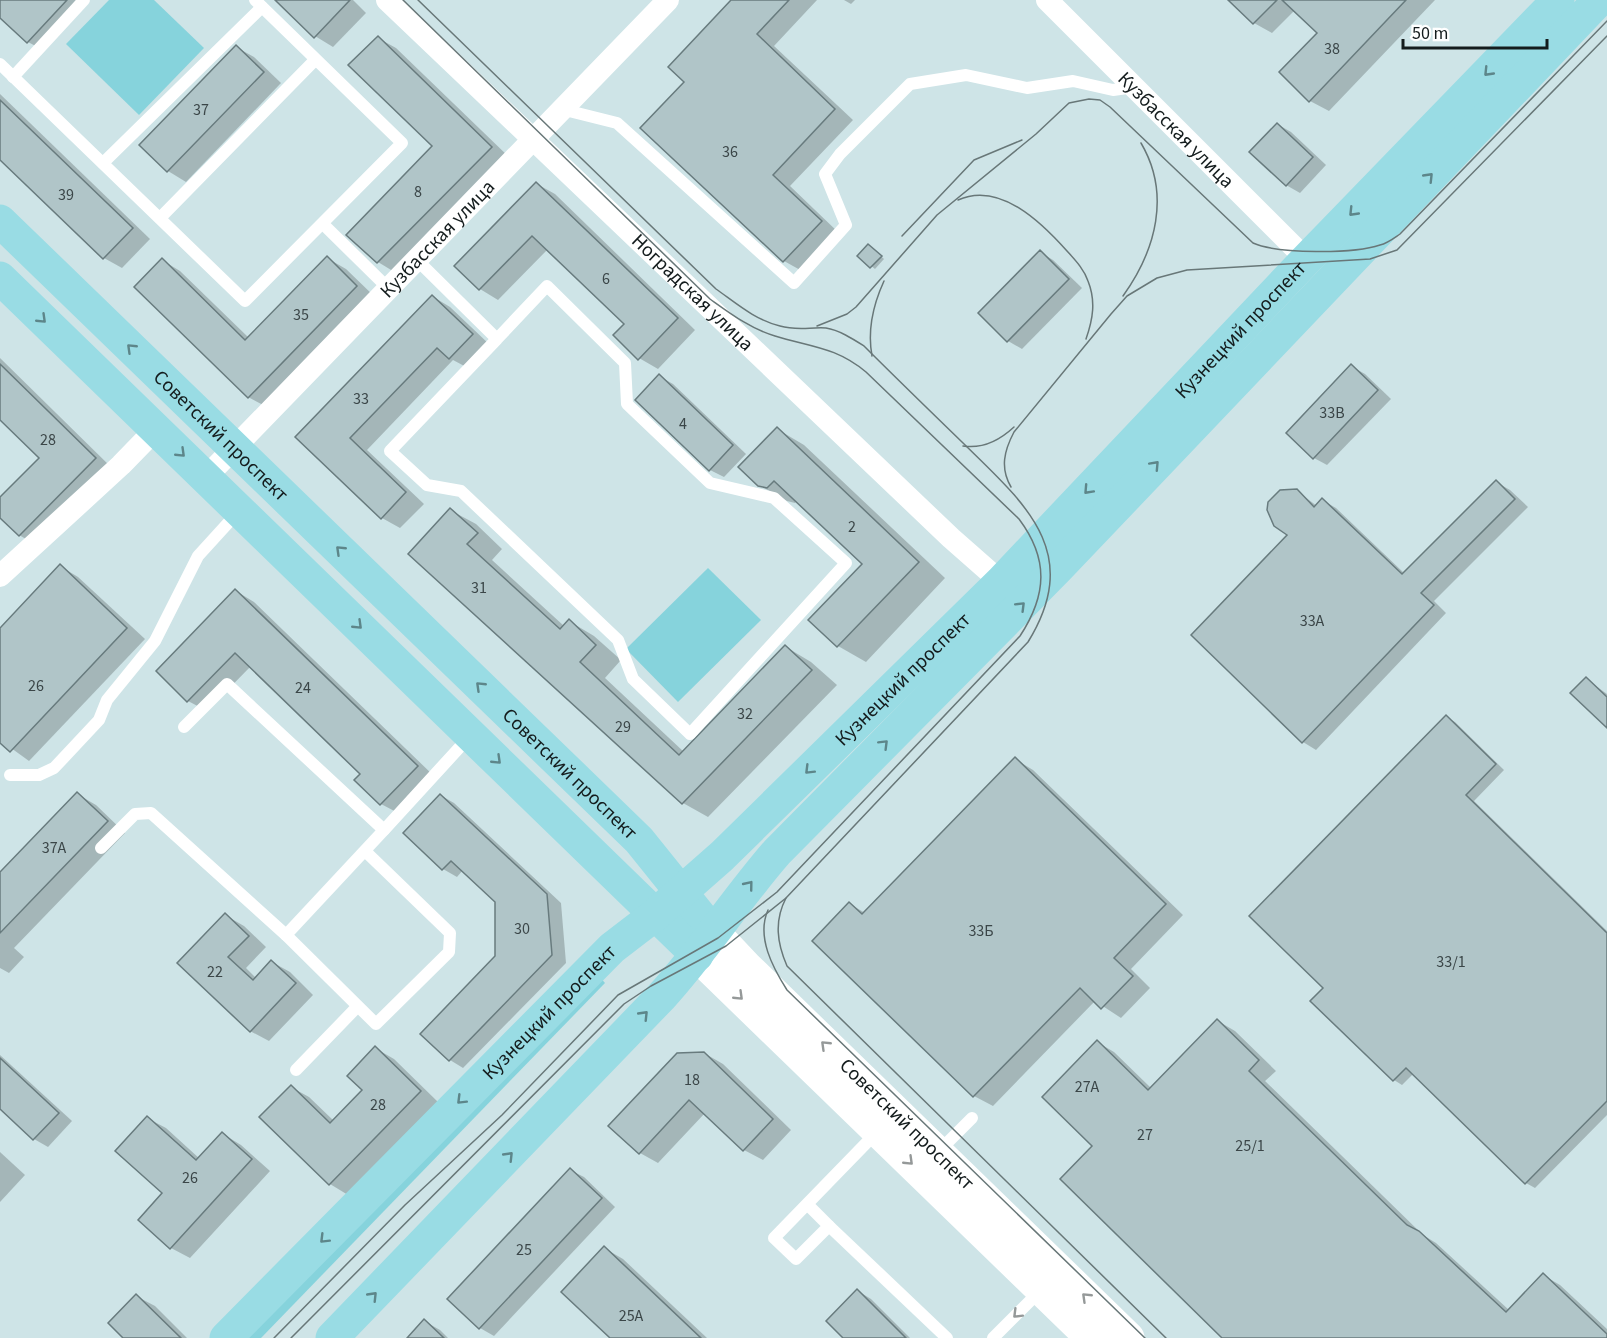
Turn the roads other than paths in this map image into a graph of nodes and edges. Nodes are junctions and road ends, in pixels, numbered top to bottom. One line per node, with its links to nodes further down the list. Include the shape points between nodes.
1 (84, 0): 10 (lane)
2 (387, 0): 13 (street, Ноградская улица)
3 (668, 0): 12 (street, Кузбасская улица)
4 (1047, 0): 11 (street, Кузбасская улица)
5 (1558, 0): 19 (main road, Кузнецкий проспект, one-way to 19)
6 (1599, 0): 38 (main road, Кузнецкий проспект, one-way to 6, via 777,852 1051,575)
7 (259, 4): 8 (lane); 14 (lane)
8 (315, 60): 15 (lane); 17 (lane, via 402,143)
9 (0, 64): 10 (lane)
10 (13, 77): 14 (lane)
11 (1134, 87): 12 (lane, via 1113,90 1073,81 1027,88 966,75 910,84 825,174 846,225 794,283 617,123); 19 (street, Кузбасская улица)
12 (561, 109): 13 (street, Кузбасская улица)
13 (532, 139): 18 (street, Кузбасская улица); 28 (street, Ноградская улица)
14 (103, 163): 15 (lane)
15 (160, 218): 17 (lane, via 245,301)
16 (0, 221): 24 (main road, Советский проспект, one-way to 16)
17 (323, 224): 21 (lane)
18 (416, 259): 21 (street, Кузбасская улица); 22 (lane)
19 (1307, 260): 28 (main road, Кузнецкий проспект, one-way to 28)
20 (0, 278): 23 (main road, Советский проспект, one-way to 23)
21 (388, 288): 24 (street, Кузбасская улица)
22 (497, 339): 22 (lane, via 390,450 427,485 460,491 469,498 618,640 633,679 690,734 846,563 774,498 710,483 627,404 625,363 547,286)
23 (156, 429): 25 (main road, Советский проспект, one-way to 25); 27 (street)
24 (234, 447): 25 (street, Кузбасская улица); 35 (main road, Советский проспект, one-way to 24, via 639,840)
25 (206, 477): 26 (main road, Советский проспект)
26 (240, 511): 30 (main road, Советский проспект, one-way to 30); 31 (lane, via 198,556 155,641 107,700 99,720 54,768 39,775)
27 (0, 576)
28 (1001, 582): 35 (main road, Кузнецкий проспект, one-way to 35)
29 (184, 727): 32 (lane, via 227,684)
30 (471, 735): 32 (lane); 36 (main road, Советский проспект, one-way to 36)
31 (10, 775)
32 (384, 830): 34 (lane)
33 (101, 849): 37 (lane, via 135,814 151,813)
34 (365, 851): 37 (lane); 39 (lane, via 450,933 449,952 376,1024)
35 (682, 892): 36 (main road, Кузнецкий проспект); 38 (main road, Советский проспект)
36 (655, 915): 38 (main road, Советский проспект); 47 (main road, Кузнецкий проспект, one-way to 47, via 612,948)
37 (286, 935): 39 (lane)
38 (705, 943): 42 (main road, Советский проспект, one-way to 42); 43 (main road, Советский проспект, one-way to 38, via 746,967); 48 (main road, Кузнецкий проспект, one-way to 38, via 638,1021)
39 (357, 1007): 40 (lane)
40 (296, 1070)
41 (972, 1118): 43 (lane)
42 (878, 1131): 44 (lane); 46 (main road, Советский проспект, one-way to 46)
43 (937, 1153): 52 (main road, Советский проспект, one-way to 43)
44 (807, 1204): 45 (lane); 45 (lane, via 774,1238 796,1259)
45 (829, 1226): 49 (lane)
46 (1042, 1289): 50 (lane, one-way to 50); 51 (main road, Советский проспект)
47 (226, 1338)
48 (332, 1338)
49 (947, 1338)
50 (993, 1338)
51 (1092, 1338)
52 (1128, 1338)

